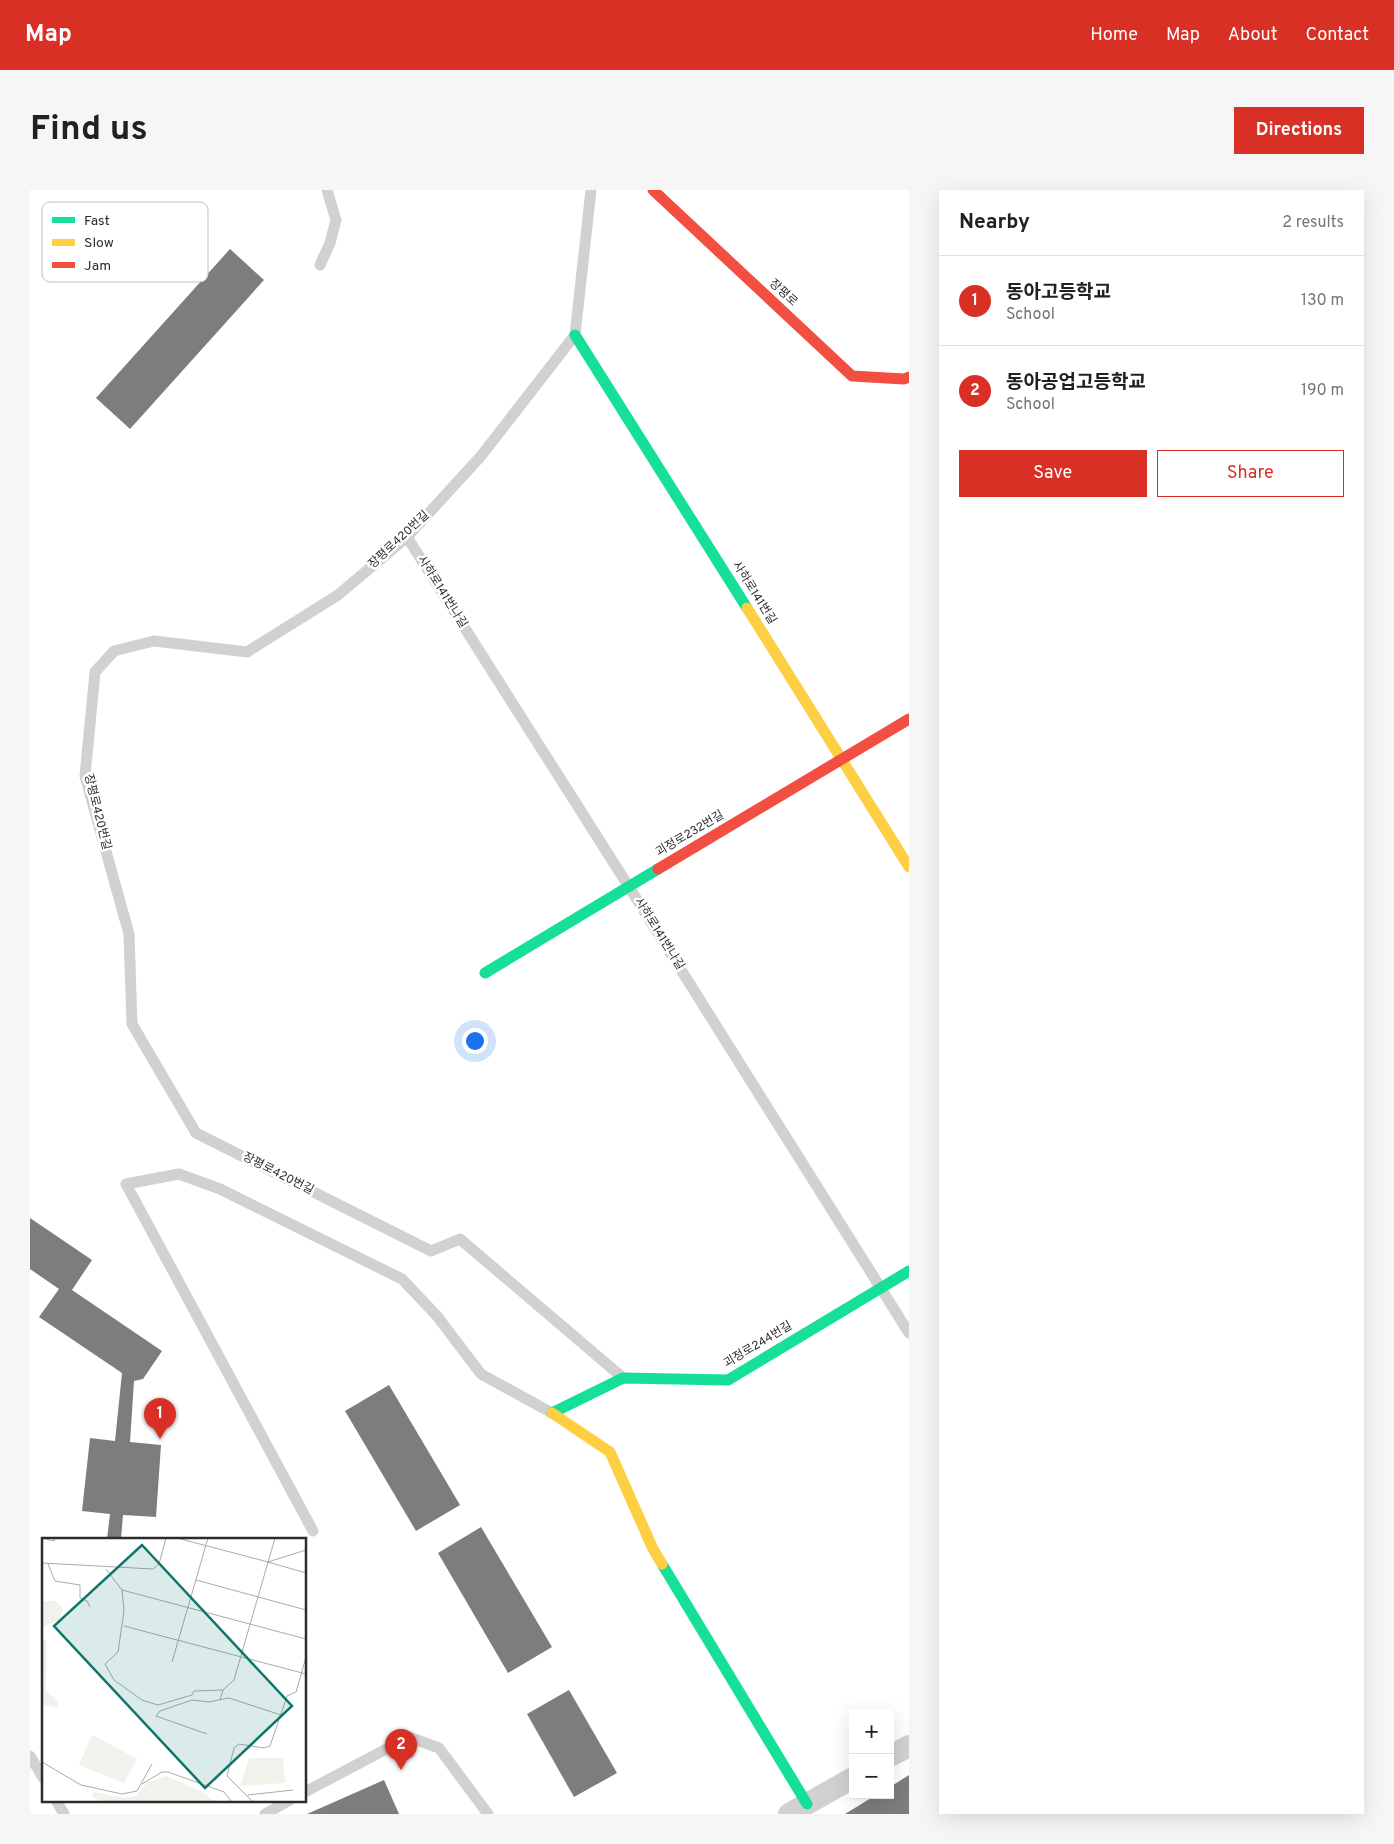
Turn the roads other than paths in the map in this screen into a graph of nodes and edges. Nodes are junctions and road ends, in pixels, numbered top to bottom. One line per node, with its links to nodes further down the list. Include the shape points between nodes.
1 (327, 190): 4 (lane, via 336,220)
2 (591, 190): 5 (lane)
3 (653, 190): 6 (street, 장평로, via 852,376)
4 (320, 264)
5 (575, 335): 7 (lane, 장평로420번길, via 482,456); 9 (street, 사하로141번길)
6 (909, 377)
7 (407, 537): 11 (lane, 사하로141번나길); 16 (lane, 장평로420번길, via 338,596 247,652 154,641 114,651 95,672 85,776 129,934 132,1024 196,1133 431,1251 460,1239)
8 (909, 719): 9 (street, 괴정로232번길)
9 (842, 759): 10 (street, 사하로141번길); 11 (street, 괴정로232번길)
10 (909, 867)
11 (629, 887): 12 (street, 괴정로232번길); 14 (lane, 사하로141번나길)
12 (486, 973)
13 (909, 1271): 14 (street, 괴정로244번길)
14 (880, 1288): 15 (lane, 사하로141번나길); 16 (street, 괴정로244번길, via 728,1380)
15 (909, 1333)
16 (623, 1378): 17 (street, 괴정로244번길)
17 (552, 1413): 18 (lane, via 481,1374 438,1316 402,1279 220,1189 179,1174 126,1184); 27 (street, via 610,1452 652,1549)
18 (313, 1531)
19 (909, 1746): 20 (street)
20 (894, 1754)
21 (30, 1756): 22 (lane)
22 (42, 1776)
23 (849, 1780): 27 (street)
24 (306, 1791): 30 (lane, via 409,1737 439,1748)
25 (57, 1802): 28 (lane)
26 (286, 1802): 29 (lane)
27 (798, 1809)
28 (64, 1814)
29 (264, 1814)
30 (488, 1814)

